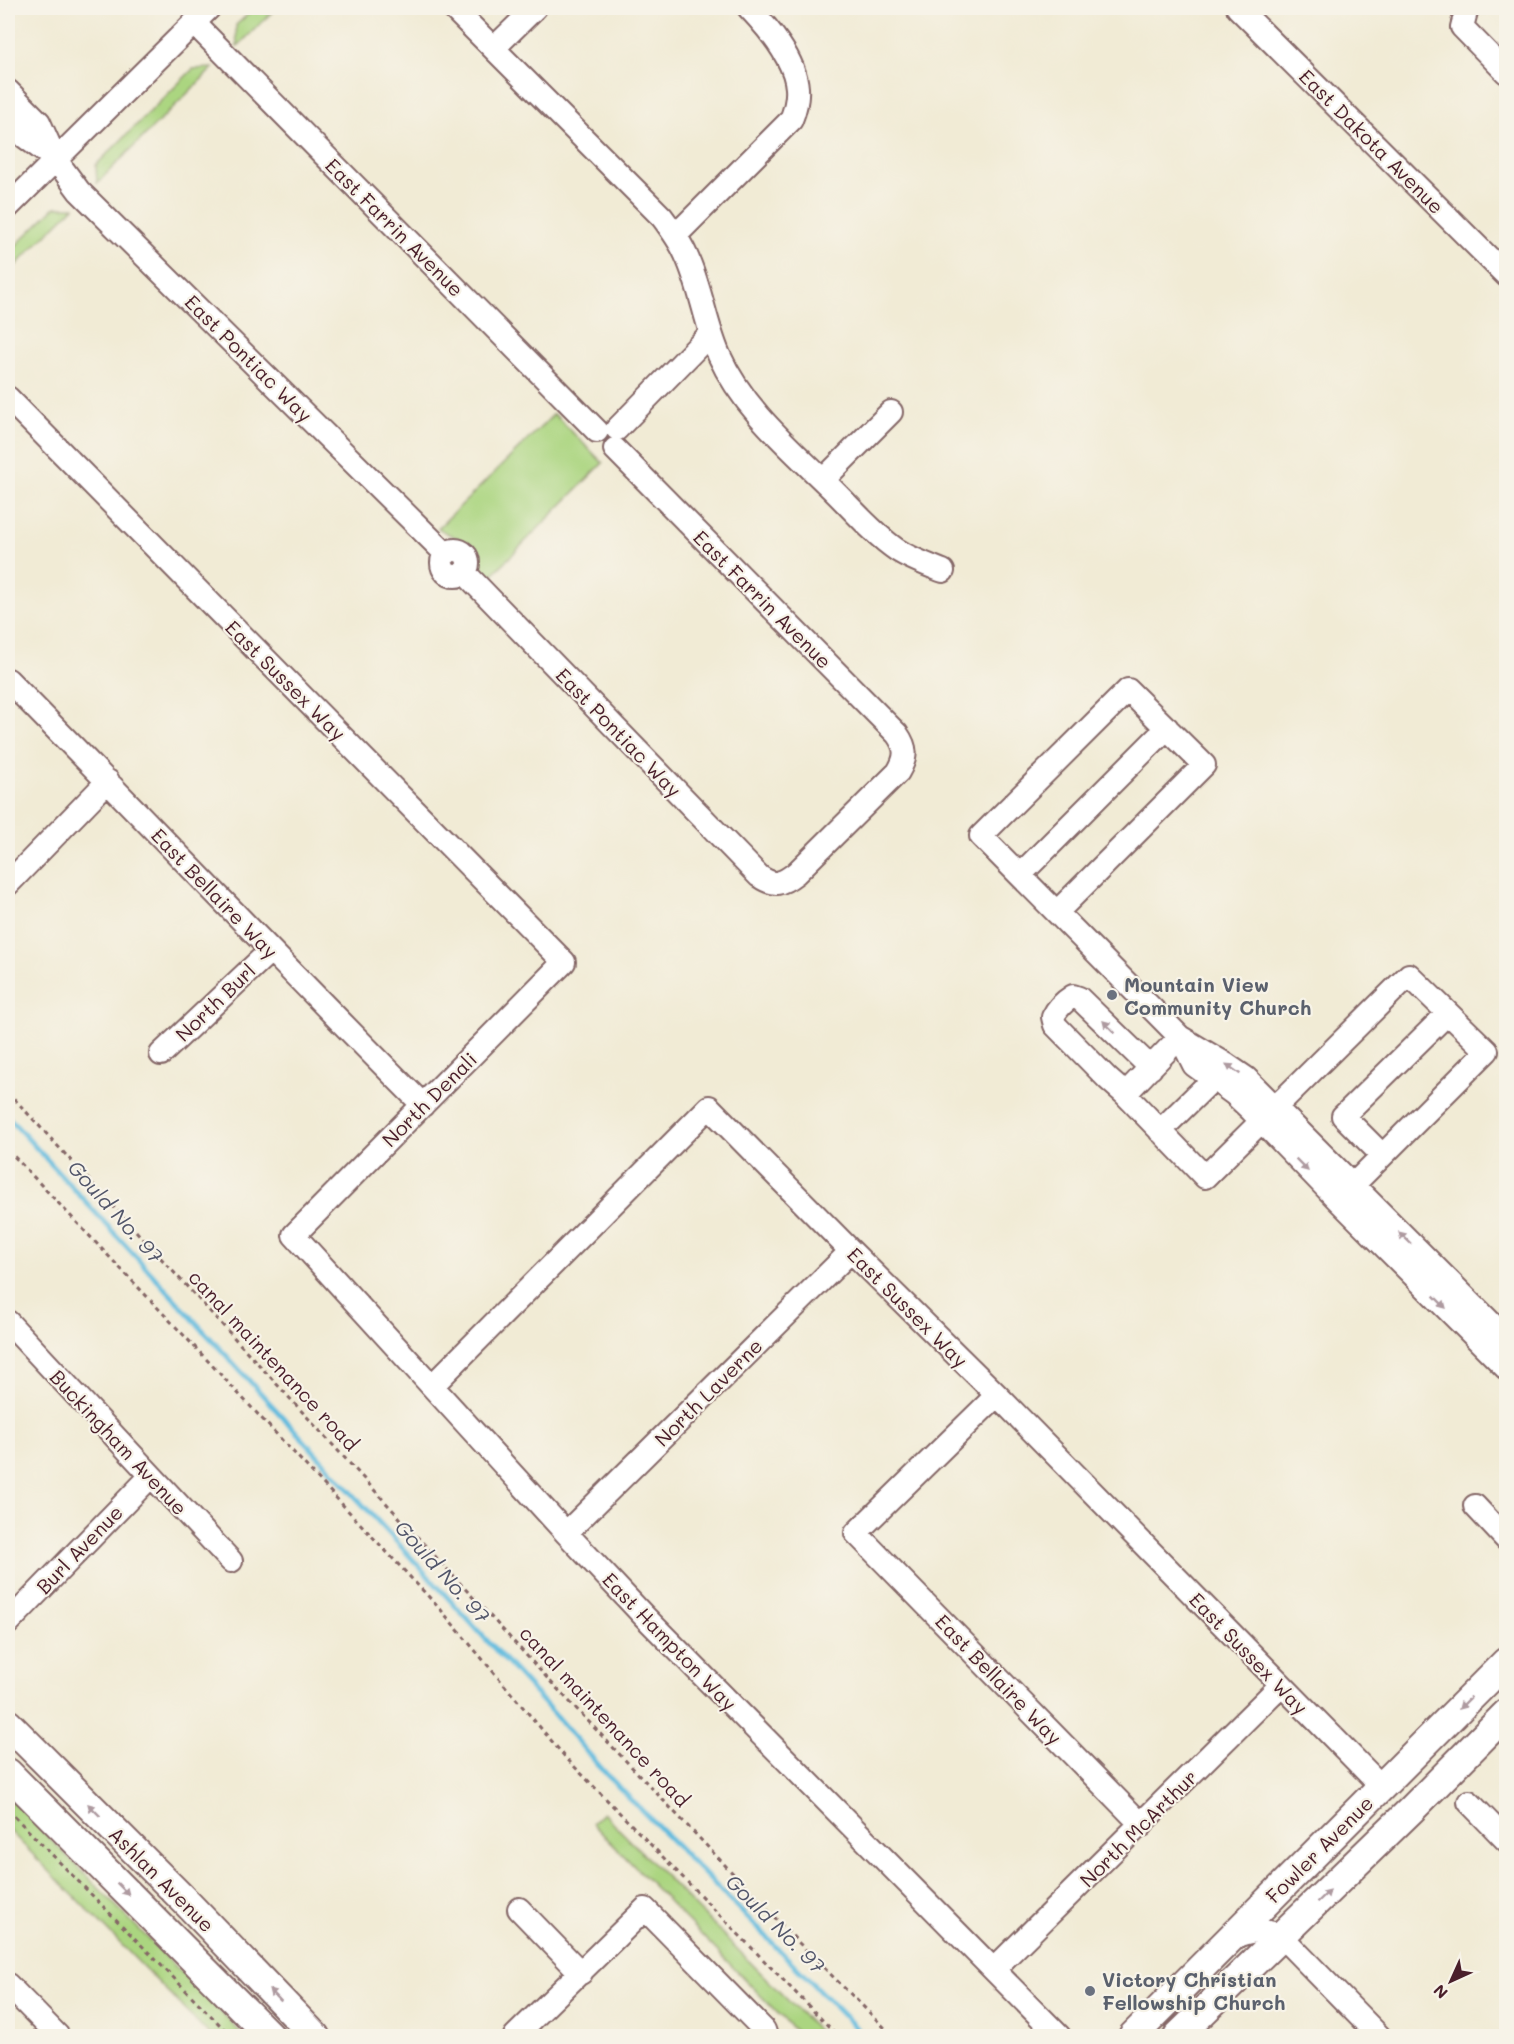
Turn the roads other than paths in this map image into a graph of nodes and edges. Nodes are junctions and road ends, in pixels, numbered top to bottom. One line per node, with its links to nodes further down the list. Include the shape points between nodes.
1 (453, 8): 7 (street)
2 (535, 8): 7 (street)
3 (749, 8): 13 (street, via 770,30 790,65 797,87 796,105 791,120)
4 (1238, 8): 14 (street, East Dakota Avenue)
5 (201, 15): 11 (street); 18 (street, East Farrin Avenue)
6 (1464, 17): 8 (street)
7 (494, 48): 13 (street)
8 (1506, 72)
9 (8, 91): 11 (street, East Pontiac Way, via 39,122)
10 (8, 119): 11 (street, East Pontiac Way)
11 (56, 160): 12 (street); 26 (street, East Pontiac Way, via 80,190 446,554 453,550 465,554 468,561 464,572 759,876)
12 (8, 207)
13 (676, 235): 15 (street, via 695,275)
14 (1506, 275)
15 (711, 333): 18 (street); 19 (street, via 745,399)
16 (8, 398): 29 (street, East Sussex Way)
17 (891, 412): 19 (street)
18 (609, 436): 26 (street, East Farrin Avenue, via 904,743 906,753 898,772 796,873)
19 (823, 480): 20 (street, via 884,540 915,560)
20 (943, 571)
21 (8, 680): 23 (street, East Bellaire Way)
22 (1167, 728): 24 (street); 24 (street, via 1128,690 997,819 981,836); 27 (street, via 1204,765)
23 (108, 781): 25 (street); 28 (street, East Bellaire Way)
24 (1020, 875): 27 (street)
25 (8, 884)
26 (778, 884)
27 (1056, 912): 31 (street)
28 (270, 951): 32 (street, North Burl); 36 (street, East Bellaire Way)
29 (564, 962): 36 (street, North Denali)
30 (1448, 1013): 37 (street, via 1409,975); 39 (street, via 1486,1051); 39 (street, via 1343,1116)
31 (1180, 1037): 33 (street); 34 (street, via 1194,1065); 37 (street, one-way to 31, via 1246,1078)
32 (161, 1054)
33 (1151, 1068): 35 (street); 35 (street, one-way to 35, via 1079,998 1068,999 1056,1011 1055,1025)
34 (1213, 1079): 37 (street); 38 (street)
35 (1125, 1094): 38 (street)
36 (423, 1105): 41 (street, North Denali)
37 (1268, 1116): 38 (street, via 1205,1178); 40 (street)
38 (1160, 1131)
39 (1382, 1155): 40 (street)
40 (1345, 1193): 43 (street)
41 (294, 1235): 47 (street, East Hampton Way)
42 (851, 1251): 47 (street, East Sussex Way, via 709,1107); 48 (street, East Sussex Way); 51 (street, North Laverne)
43 (1473, 1319): 45 (street); 46 (street)
44 (8, 1322): 49 (street, Buckingham Avenue)
45 (1506, 1338)
46 (1506, 1368)
47 (433, 1385): 51 (street, East Hampton Way)
48 (997, 1395): 56 (street, East Sussex Way); 62 (street, East Bellaire Way, via 856,1533)
49 (151, 1476): 53 (street, Buckingham Avenue); 54 (street, Burl Avenue)
50 (1474, 1506): 52 (street)
51 (566, 1533): 67 (street, East Hampton Way)
52 (1506, 1539)
53 (231, 1562)
54 (8, 1623)
55 (1506, 1662): 60 (main road, Fowler Avenue, one-way to 60)
56 (1281, 1684): 60 (street, East Sussex Way); 62 (street, North McArthur)
57 (1506, 1714): 66 (main road, Fowler Avenue, one-way to 57)
58 (8, 1724): 70 (main road, Ashlan Avenue, one-way to 58, via 188,1904)
59 (8, 1773): 72 (main road, Ashlan Avenue, one-way to 72)
60 (1381, 1786): 65 (main road, Fowler Avenue); 66 (main road, via 1382,1798 1367,1825 1287,1904 1280,1919)
61 (1469, 1802): 63 (street)
62 (1142, 1825): 67 (street, North McArthur)
63 (1506, 1840)
64 (519, 1909): 68 (street)
65 (1233, 1937): 66 (street, via 1259,1930); 76 (main road, Fowler Avenue)
66 (1282, 1937): 77 (main road, Fowler Avenue); 78 (street)
67 (994, 1970): 75 (street, East Hampton Way)
68 (581, 1972): 73 (street); 74 (street, via 645,1909 764,2030)
69 (8, 1985): 71 (street)
70 (304, 2033)
71 (58, 2037)
72 (270, 2037)
73 (515, 2037)
74 (766, 2037)
75 (1059, 2037)
76 (1133, 2037)
77 (1178, 2037)
78 (1379, 2037)

